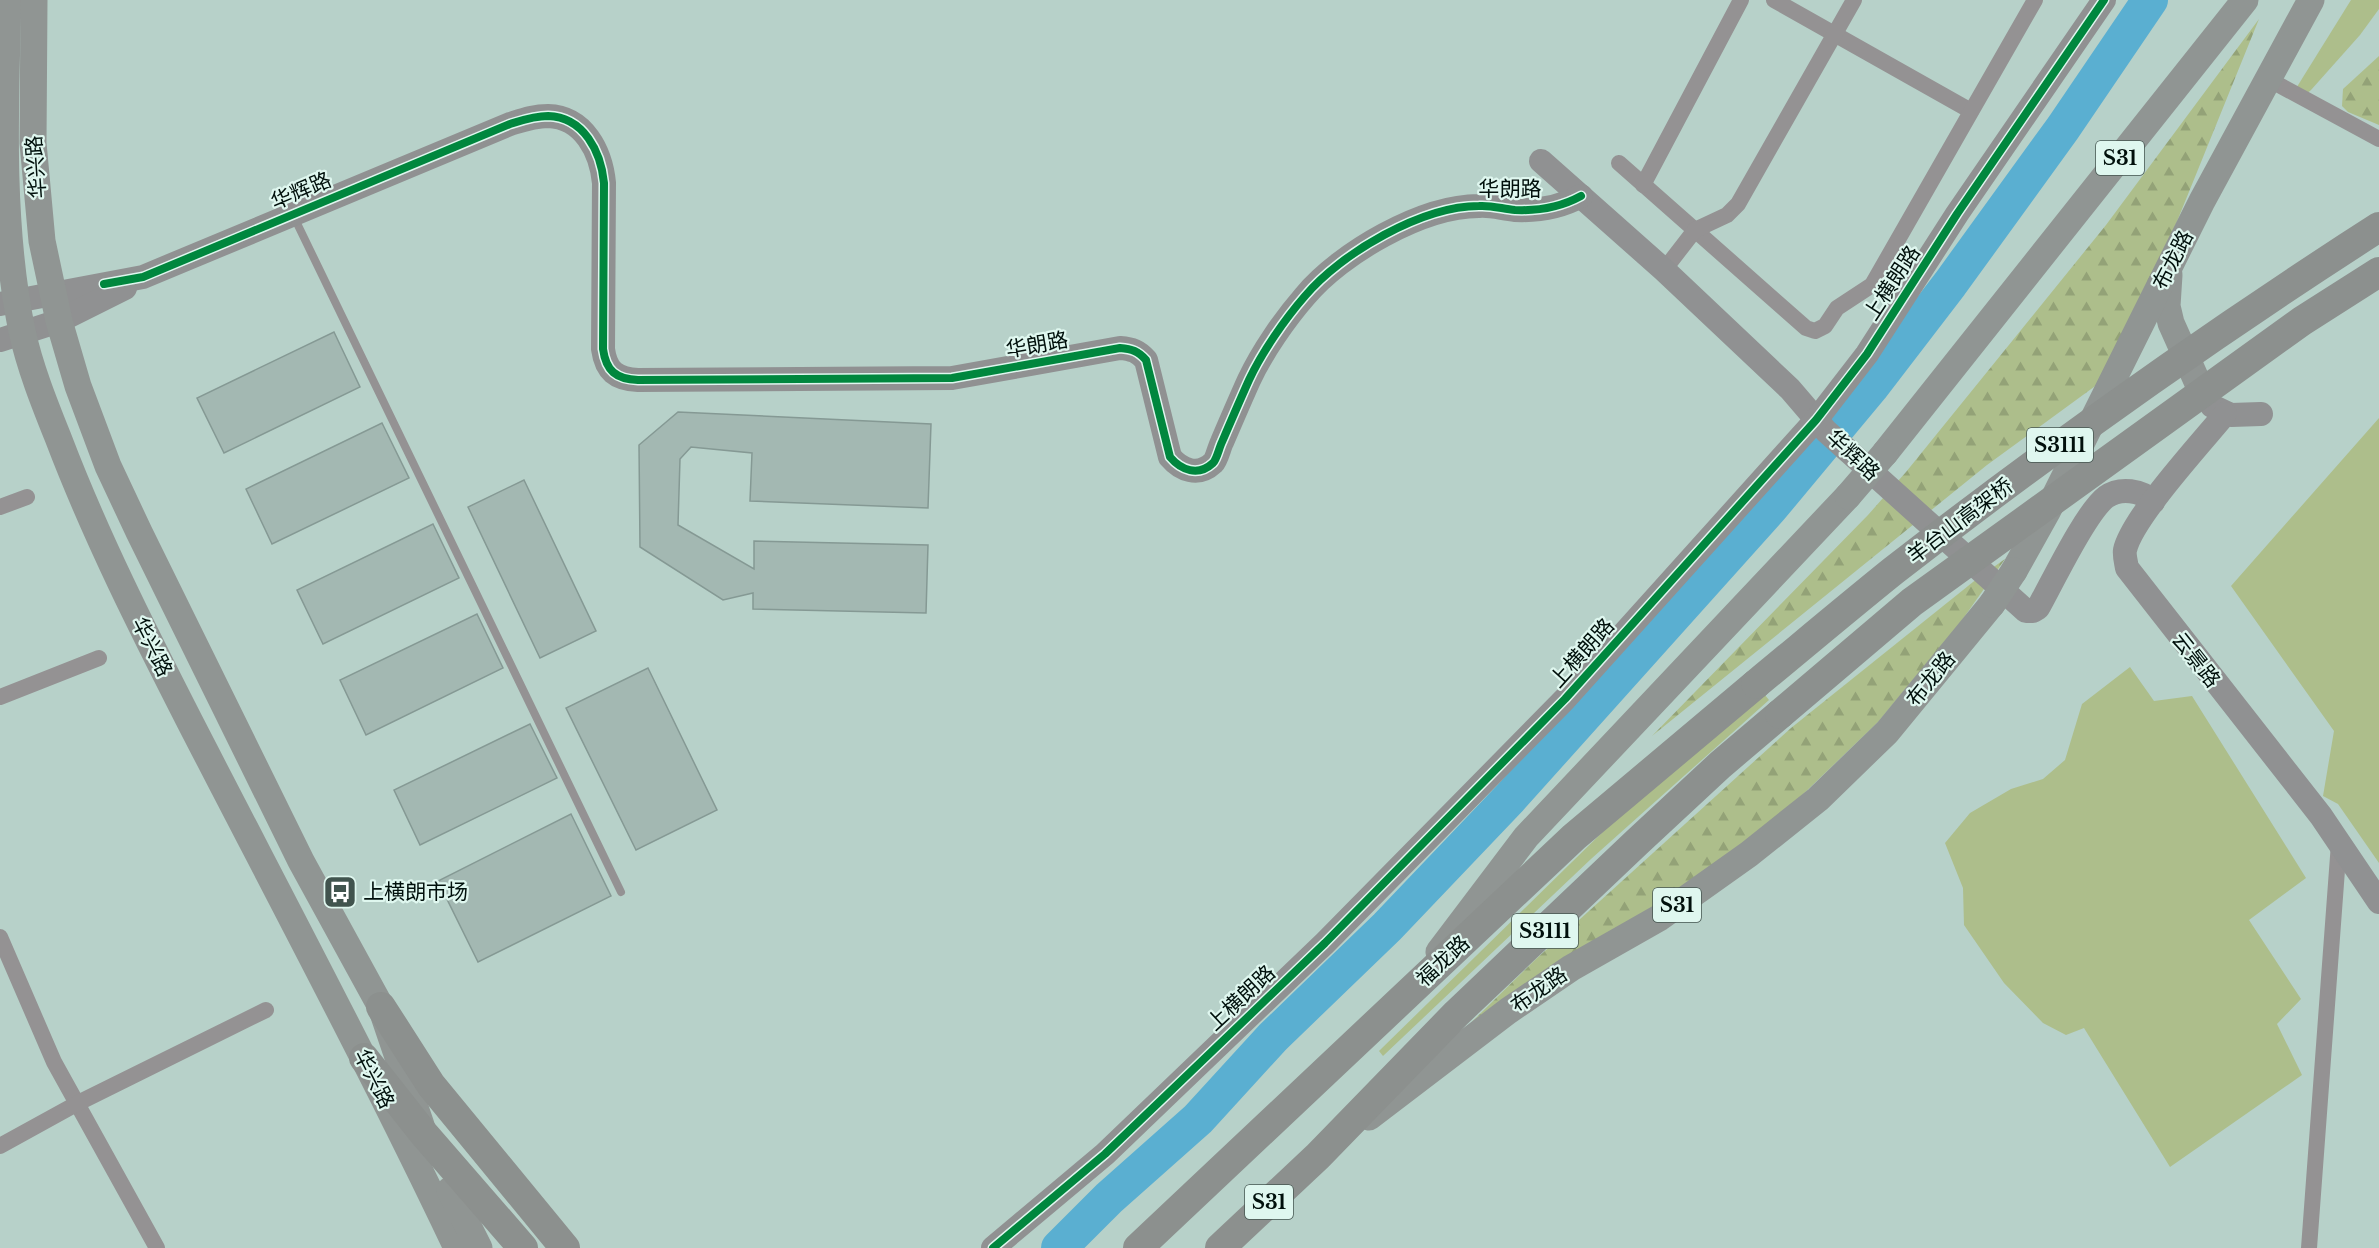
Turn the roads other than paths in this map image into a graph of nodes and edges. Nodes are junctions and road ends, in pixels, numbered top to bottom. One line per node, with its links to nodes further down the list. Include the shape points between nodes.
1 (8, 0): 27 (main road, 华兴路)
2 (34, 0): 26 (main road, 华兴路, via 33,143 42,241)
3 (1741, 0): 17 (street)
4 (1774, 0): 10 (street)
5 (1854, 0): 10 (street)
6 (2035, 0): 12 (street)
7 (2104, 0): 34 (street, 上横朗路, via 1867,354)
8 (2309, 4): 11 (main road, 布龙路 / S31)
9 (2239, 6): 45 (main road, S31, bridge, via 1885,453 1526,837)
10 (1835, 34): 12 (street); 21 (street, via 1733,211)
11 (2268, 79): 14 (street); 22 (main road, 布龙路 / S31)
12 (1971, 111): 21 (street, via 1872,285 1837,308 1825,326 1815,331 1806,328)
13 (510, 124): 18 (street, 华朗路, via 531,117 557,117 582,132 596,148 604,183 603,349 608,368 620,378 952,378 1130,349 1146,360 1170,457 1190,471 1213,463 1251,376 1305,295 1371,243 1411,221 1443,210 1479,206 1535,210); 19 (street, 华辉路)
14 (2379, 139)
15 (1541, 161): 18 (street, 华辉路)
16 (1619, 163): 17 (street)
17 (1643, 184): 21 (street)
18 (1581, 196): 23 (street, 华辉路)
19 (293, 215): 25 (street, 华辉路); 42 (lane)
20 (2379, 227): 39 (highway, 羊台山高架桥 / S3111, bridge, via 2207,339 2058,446 1892,572)
21 (1695, 230): 23 (street)
22 (2170, 265): 30 (main road, via 2167,306 2171,323); 31 (main road, 布龙路 / S31)
23 (1664, 270): 34 (street, 华辉路, via 1790,389)
24 (2379, 272): 52 (highway, 羊台山高架桥 / S3111, bridge, via 2302,321 1912,602 1712,772 1457,1013)
25 (143, 277): 26 (street, 华辉路); 28 (street, 华辉路)
26 (52, 294): 27 (street, 华辉路); 28 (main road, 华兴路)
27 (8, 302): 29 (main road, 华兴路)
28 (58, 321): 29 (street, 华辉路); 46 (main road, 华兴路, via 108,466 139,532 301,861)
29 (11, 337): 48 (main road, 华兴路, via 44,402 127,596)
30 (2200, 388): 31 (main road, via 2175,380 2130,377); 32 (street, via 2209,404)
31 (2108, 389): 52 (main road, 布龙路 / S31, bridge, via 2047,512 1992,604 1887,732 1818,800 1659,918 1571,968 1508,1011)
32 (2225, 414): 33 (street); 36 (street, 云景路)
33 (2261, 414)
34 (1827, 431): 36 (street, 华辉路, via 2022,609 2030,612 2038,608 2088,520 2105,498 2133,491); 58 (street, 上横朗路, via 1325,943 1105,1154)
35 (27, 497): 37 (street)
36 (2153, 502): 41 (street, 云景路, via 2129,538 2124,552 2127,568)
37 (0, 507)
38 (99, 658): 40 (street)
39 (1756, 684): 45 (highway, 福龙路 / S3111, via 1574,837)
40 (0, 697)
41 (2339, 843): 43 (street, 云景路); 61 (street)
42 (621, 892)
43 (2379, 902)
44 (0, 937): 49 (street, via 54,1062)
45 (1406, 995): 59 (highway, 福龙路 / S31)
46 (381, 1007): 50 (main road, 华兴路); 57 (highway, via 431,1085)
47 (266, 1010): 49 (street)
48 (364, 1058): 50 (highway); 54 (main road, 华兴路)
49 (78, 1103): 51 (street); 53 (street)
50 (424, 1134): 55 (main road, 华兴路); 56 (highway)
51 (0, 1146)
52 (1318, 1156): 60 (highway, S31)
53 (157, 1248)
54 (457, 1248)
55 (478, 1248)
56 (523, 1248)
57 (565, 1248)
58 (993, 1248)
59 (1138, 1248)
60 (1220, 1248)
61 (2309, 1248)

